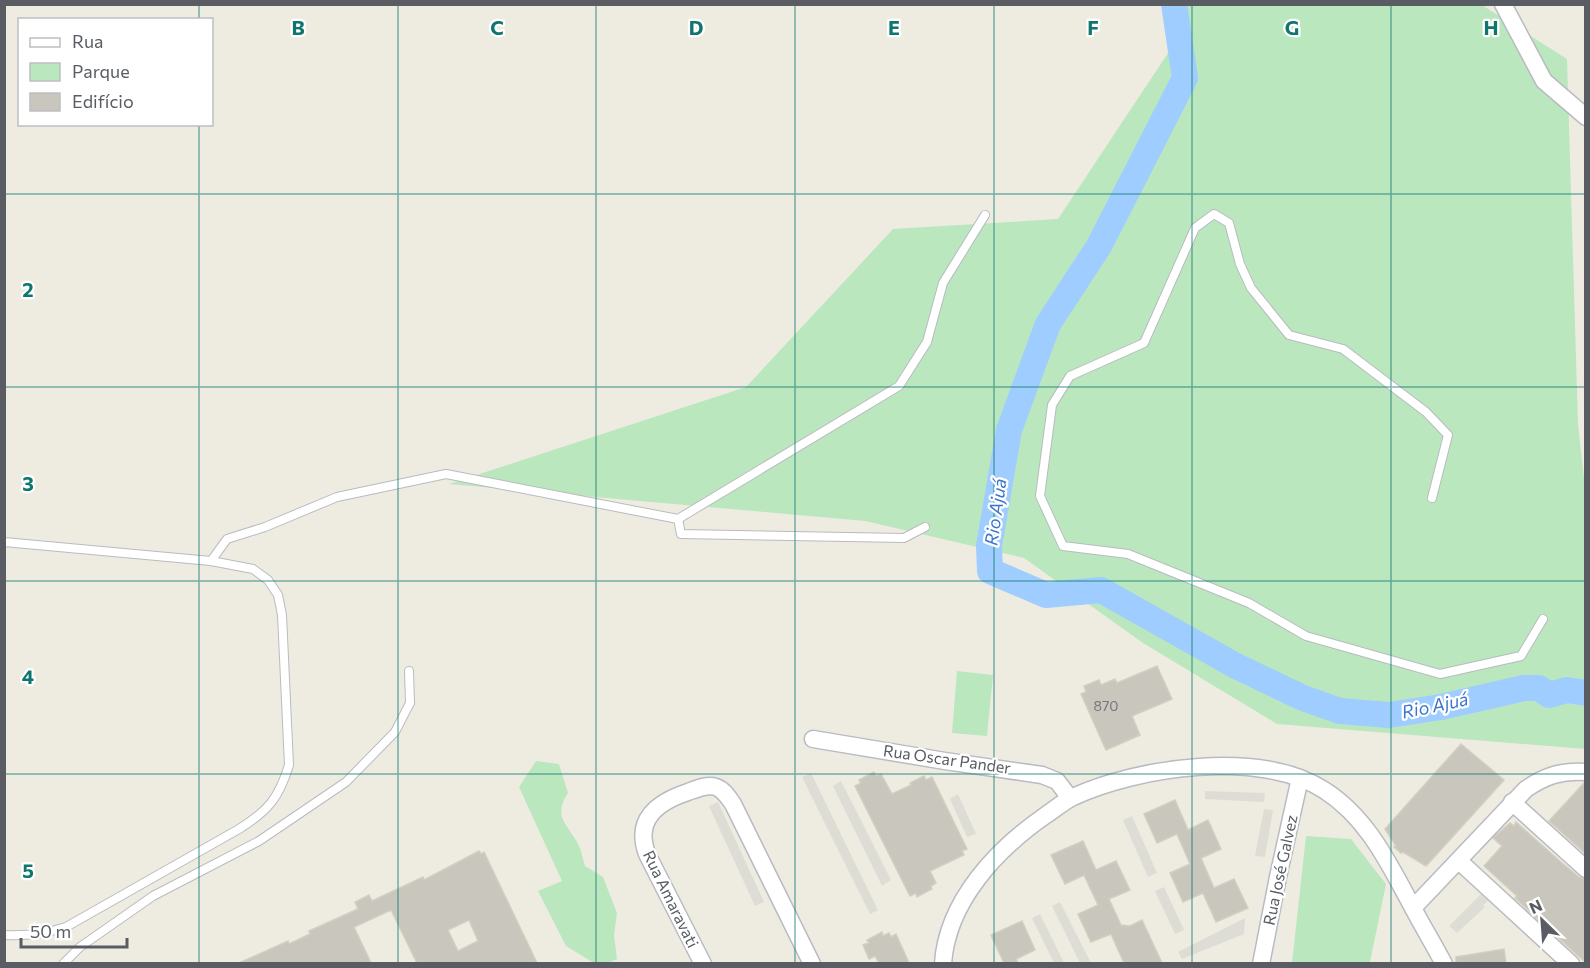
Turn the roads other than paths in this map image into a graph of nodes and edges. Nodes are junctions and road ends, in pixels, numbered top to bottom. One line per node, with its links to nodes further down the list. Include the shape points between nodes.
1 (1503, 4): 2 (street, via 1544,81)
2 (1586, 117)
3 (985, 215): 5 (lane, via 943,284 927,342 899,386)
4 (1432, 498): 9 (lane, via 1448,435 1426,412 1343,349 1289,335 1251,288 1229,223 1214,214 1195,228 1144,343 1070,376 1052,405 1040,496 1063,546 1128,554 1249,603 1306,636 1440,674 1521,656)
5 (678, 519): 6 (lane, via 681,534 904,538); 8 (lane, via 446,474 337,497 227,539)
6 (925, 527)
7 (4, 542): 8 (lane)
8 (211, 561): 19 (lane, via 253,569 268,580 278,595 289,765 284,784 259,817 66,927 31,936)
9 (1543, 619)
10 (408, 671): 20 (lane, via 410,703 395,732 346,782 258,841 153,896)
11 (813, 739): 14 (street, Rua Oscar Pander, via 1042,775 1057,781)
12 (1586, 772): 15 (street, via 1564,771 1545,777)
13 (1300, 778): 14 (street, via 1247,767 1186,767 1125,777); 18 (street, via 1323,789 1358,818); 24 (street, Rua José Galvez)
14 (1070, 798): 23 (street, via 1034,823 981,875 956,915)
15 (1512, 802): 16 (street); 17 (street)
16 (1459, 861): 18 (street); 26 (street)
17 (1586, 869)
18 (1413, 908): 25 (street)
19 (4, 935)
20 (63, 963)
21 (703, 963): 22 (street, Rua Amaravati, via 650,860 644,833 653,810 698,788 715,787 722,790 737,812)
22 (812, 963)
23 (943, 963)
24 (1261, 963)
25 (1444, 963)
26 (1571, 963)

